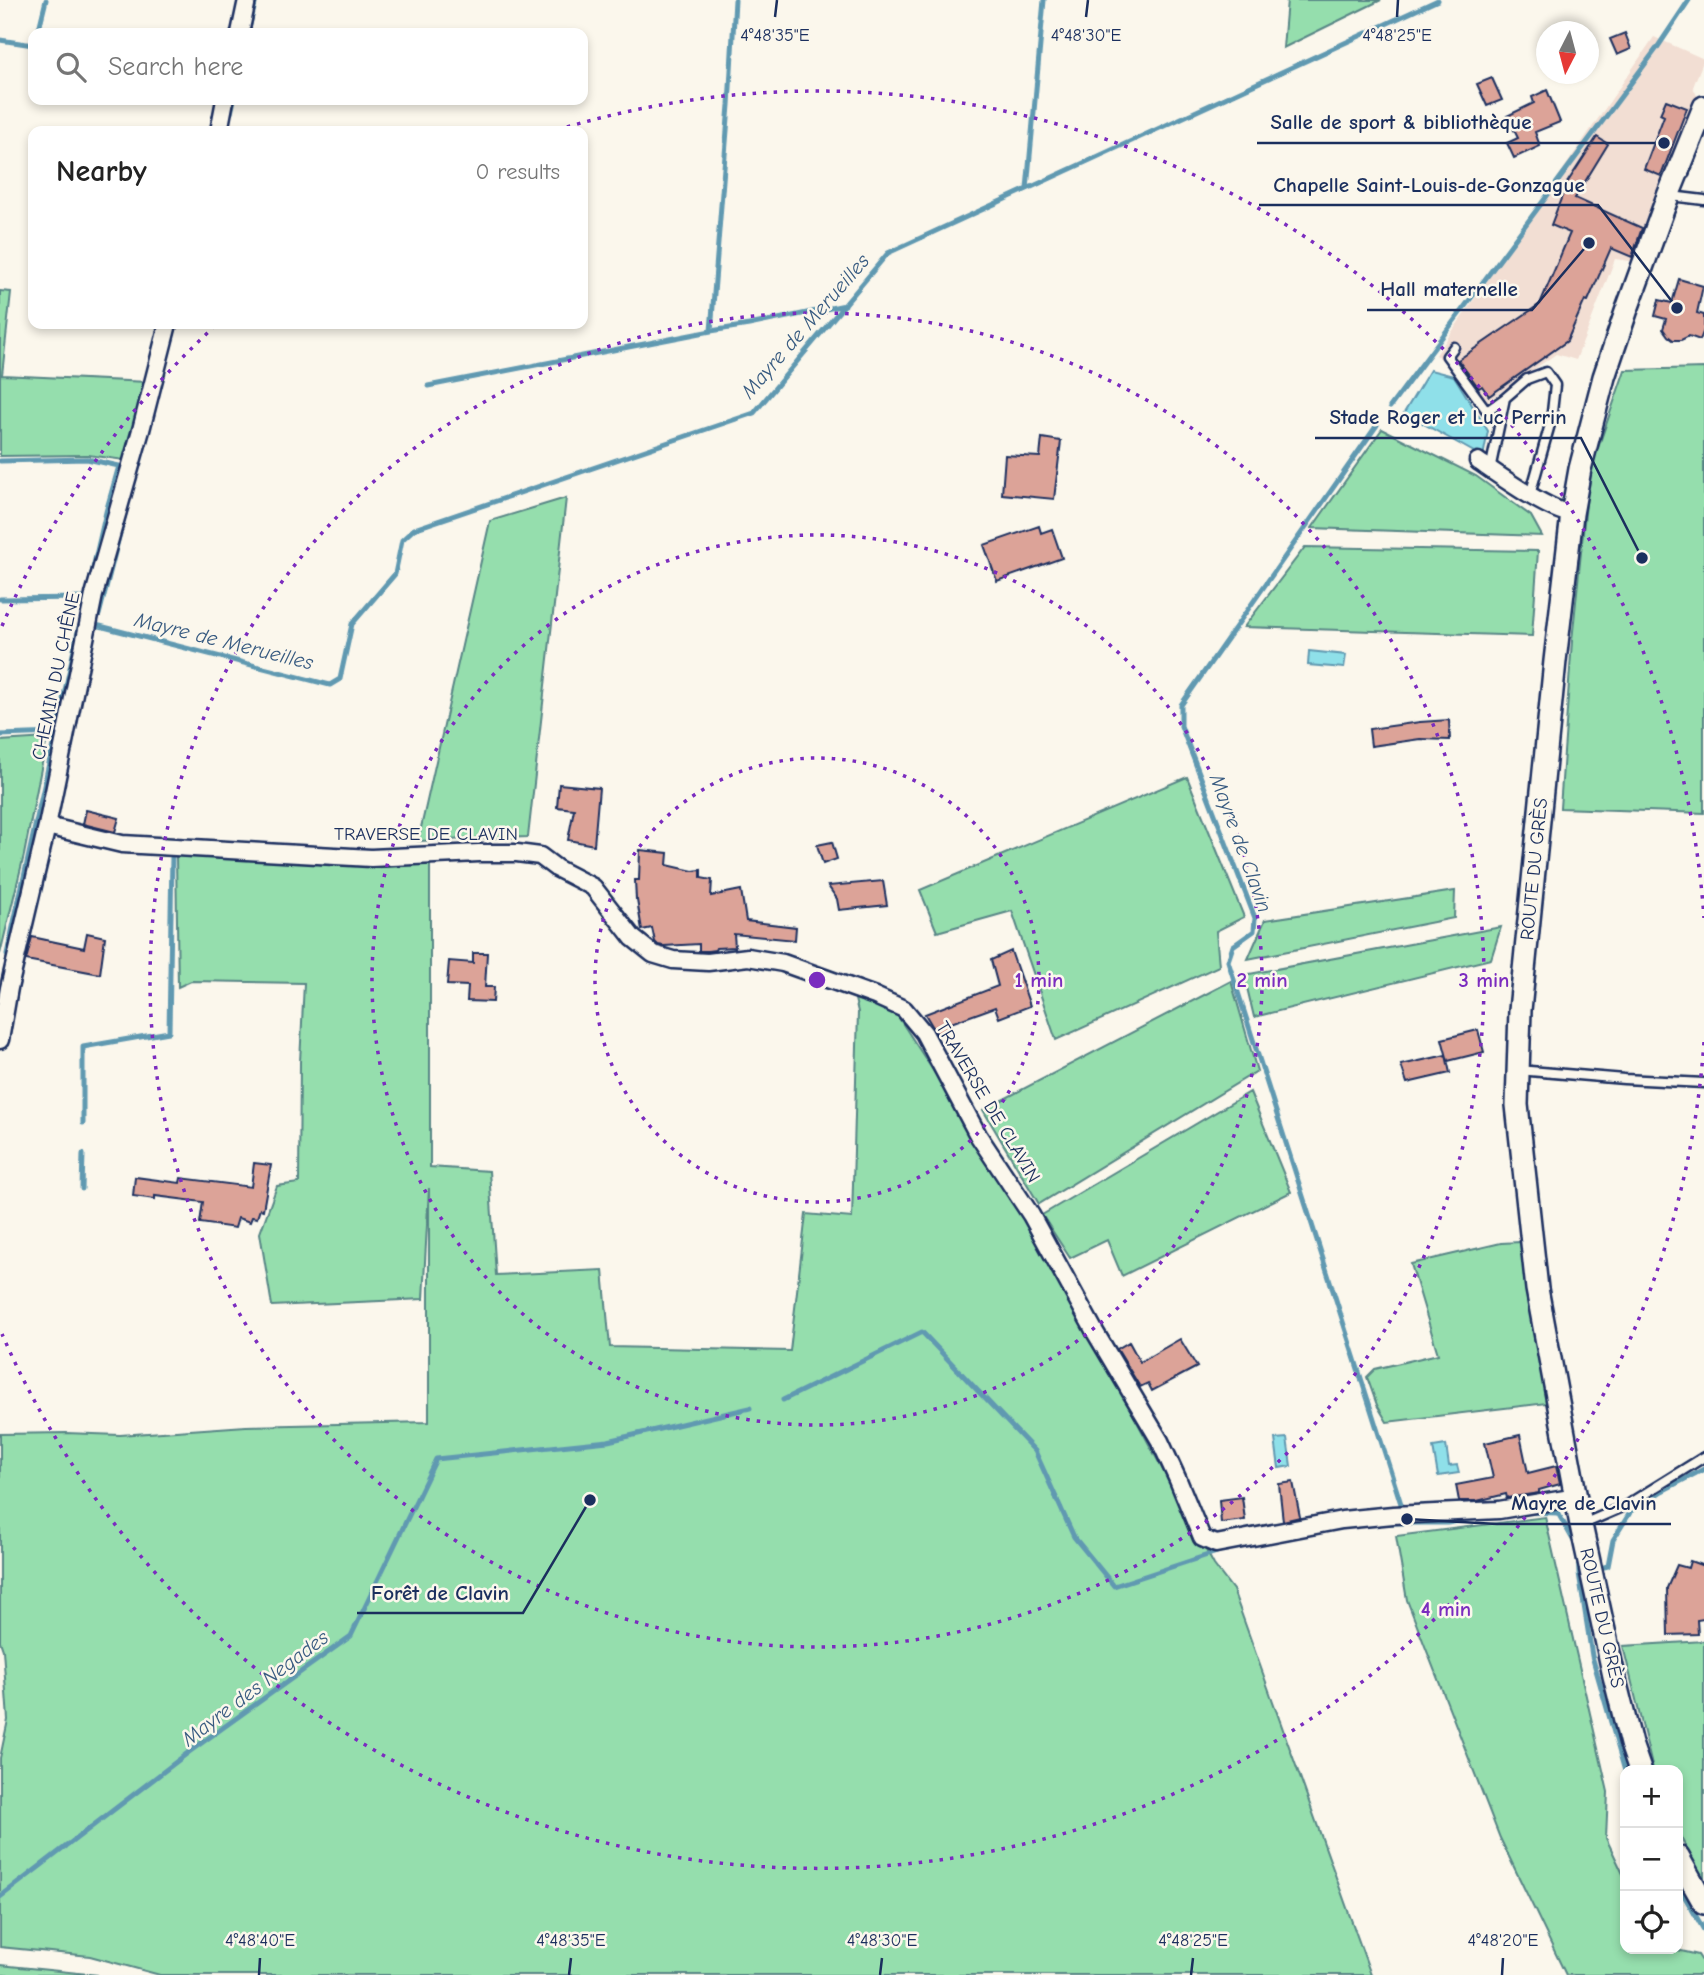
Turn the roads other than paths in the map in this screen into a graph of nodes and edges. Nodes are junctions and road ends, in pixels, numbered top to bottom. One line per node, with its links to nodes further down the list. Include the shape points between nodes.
1 (247, 0): 2 (street)
2 (241, 28)
3 (224, 105): 5 (street)
4 (1704, 107): 6 (street, ROUTE DU GRÈS)
5 (220, 126)
6 (1668, 196): 7 (lane); 13 (street, ROUTE DU GRÈS, via 1604,377)
7 (1704, 200)
8 (167, 329): 14 (street, CHEMIN DU CHÊNE, via 94,595)
9 (1454, 347): 10 (lane, via 1447,356 1487,411)
10 (1505, 398): 11 (lane); 12 (lane, via 1527,379 1546,372 1556,384 1551,421)
11 (1484, 466): 12 (street)
12 (1530, 495): 13 (street)
13 (1572, 514): 16 (street, ROUTE DU GRÈS, via 1529,917)
14 (47, 827): 15 (street, CHEMIN DU CHÊNE); 19 (street, TRAVERSE DE CLAVIN, via 122,844 371,858 479,853 540,856 593,887 633,938 653,954 673,960 748,957 783,963 904,1009 924,1033 978,1135 1031,1215 1160,1441 1202,1538 1209,1542 1342,1520 1499,1510)
15 (0, 1040)
16 (1518, 1070): 17 (lane); 19 (street, ROUTE DU GRÈS, via 1517,1105 1536,1289)
17 (1704, 1083)
18 (1704, 1457): 20 (lane, via 1625,1506)
19 (1577, 1497): 20 (street, ROUTE DU GRÈS)
20 (1581, 1525): 21 (street, ROUTE DU GRÈS)
21 (1639, 1765)
22 (1683, 1866): 23 (street)
23 (1704, 1903)

